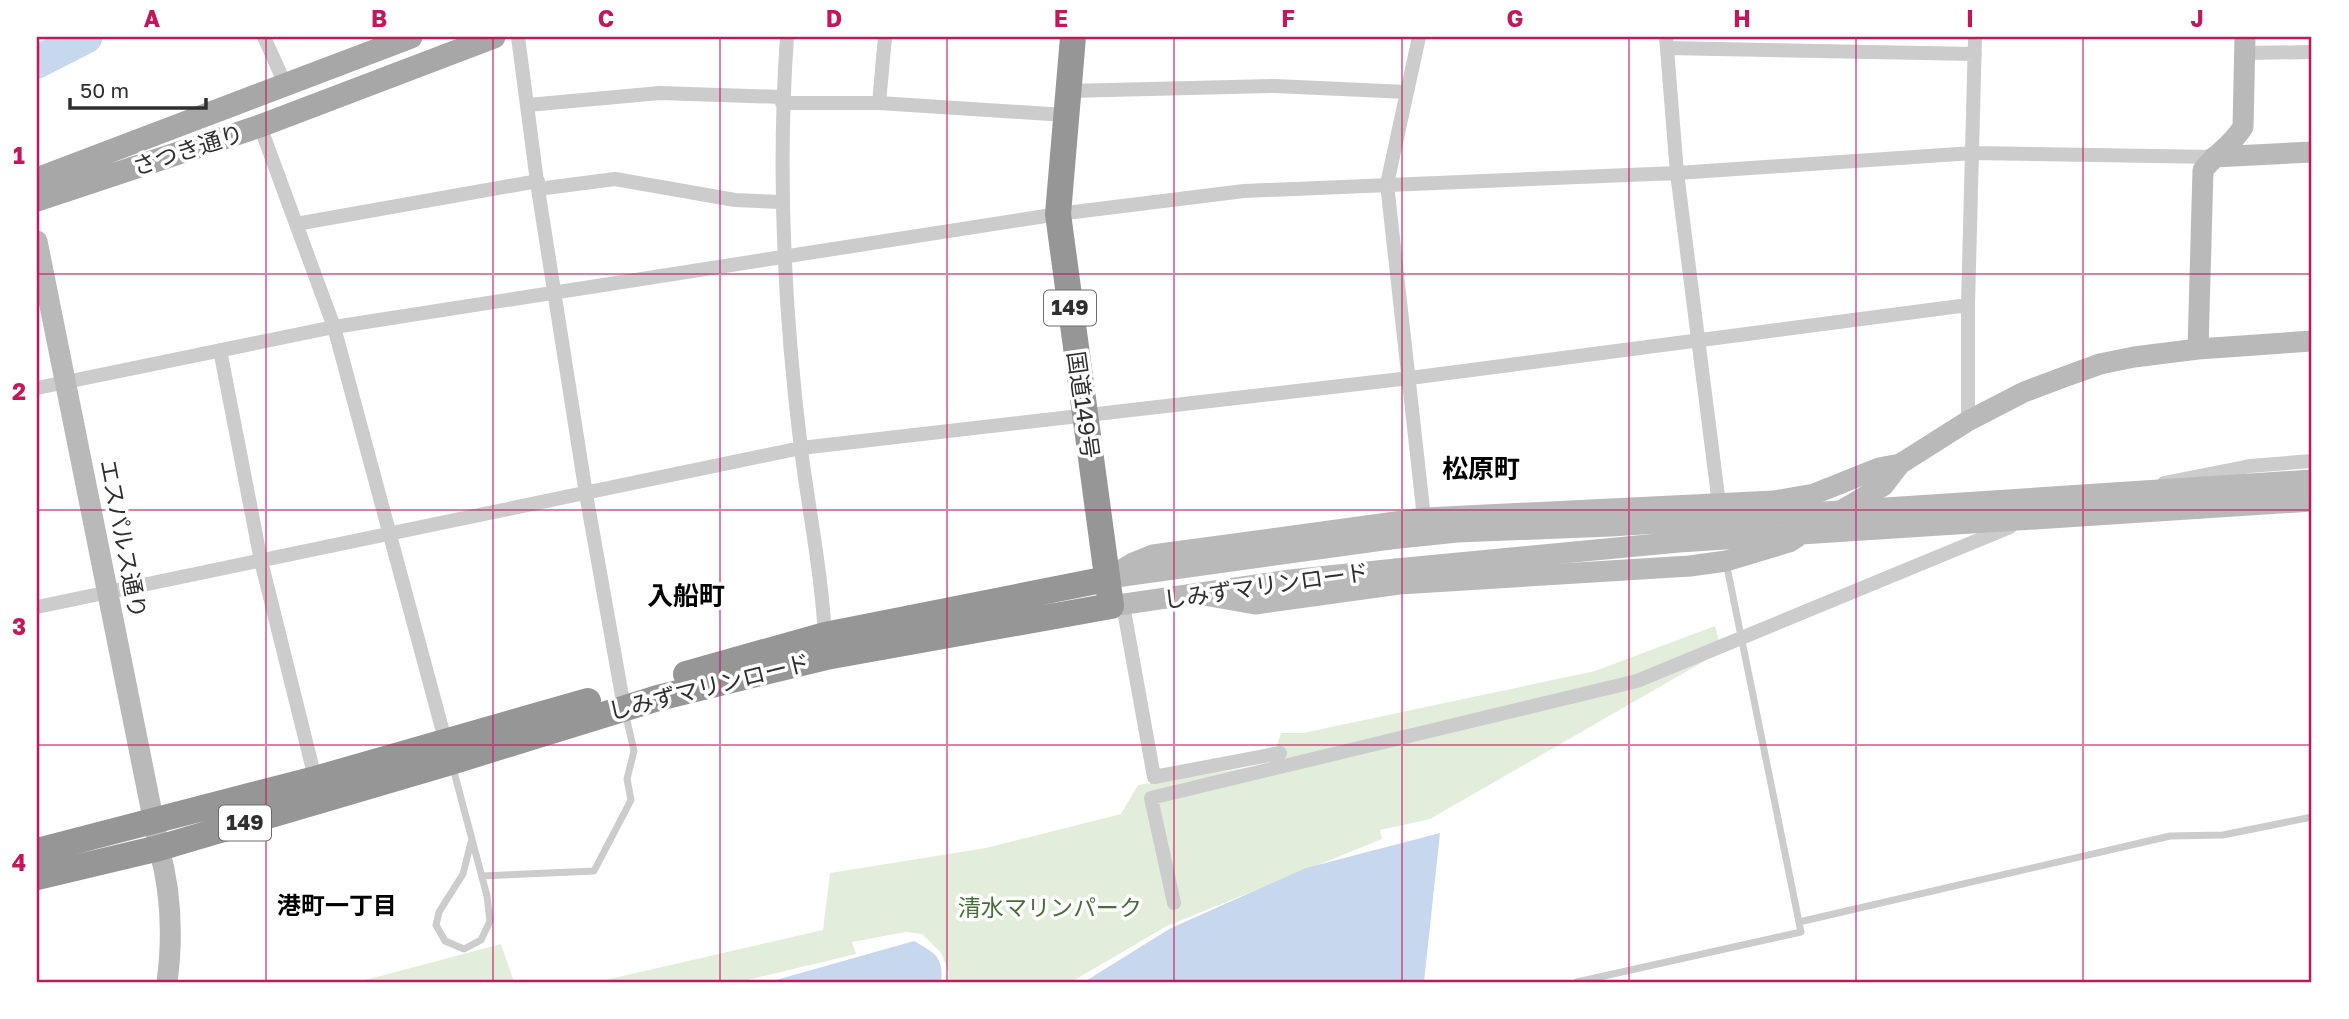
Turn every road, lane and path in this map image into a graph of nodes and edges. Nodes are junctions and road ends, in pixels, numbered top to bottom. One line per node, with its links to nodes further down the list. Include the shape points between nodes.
1 (264, 37): 14 (street)
2 (411, 37): 14 (main road, さつき通り)
3 (494, 37): 20 (main road, さつき通り)
4 (517, 37): 19 (street)
5 (787, 37): 16 (street)
6 (885, 37): 17 (street)
7 (1073, 37): 18 (highway, 国道149号 / 149)
8 (1419, 37): 15 (street)
9 (1975, 37): 13 (street)
10 (1667, 42): 13 (street); 25 (street)
11 (2245, 45): 12 (street); 24 (street, via 2243,127)
12 (2312, 52)
13 (1975, 54): 23 (street)
14 (276, 87): 20 (main road); 26 (main road, さつき通り)
15 (1407, 92): 18 (street, via 1275,86); 27 (street)
16 (783, 100): 17 (street); 19 (street, via 660,93); 30 (street)
17 (879, 103): 18 (street)
18 (1067, 103): 31 (highway, 国道149号 / 149)
19 (528, 105): 28 (street)
20 (282, 117): 21 (main road, さつき通り)
21 (260, 126): 29 (main road, さつき通り); 32 (street)
22 (2312, 152): 24 (street)
23 (1973, 153): 24 (street); 25 (street); 36 (street)
24 (2214, 157): 40 (street, via 2203,170)
25 (1677, 173): 27 (street); 38 (street)
26 (37, 179)
27 (1387, 184): 31 (street, via 1244,191); 42 (street)
28 (538, 185): 30 (street, via 615,179 735,200); 32 (street); 35 (street)
29 (37, 200)
30 (781, 202): 34 (street)
31 (1058, 214): 34 (street); 45 (highway, 国道149号 / 149)
32 (296, 224): 37 (street)
33 (37, 240): 43 (street, エスパルス通り)
34 (783, 257): 35 (street); 47 (street)
35 (555, 294): 37 (street); 51 (street)
36 (1968, 305): 38 (street); 46 (street)
37 (334, 327): 41 (street); 55 (street)
38 (1698, 340): 42 (street); 53 (street)
39 (2312, 341): 40 (street)
40 (2198, 349): 46 (street, via 2100,364 2024,392)
41 (220, 350): 43 (street); 56 (street)
42 (1410, 377): 45 (street); 54 (street)
43 (64, 383): 44 (street); 59 (street, エスパルス通り)
44 (37, 388)
45 (1085, 414): 47 (street); 58 (highway, 国道149号 / 149)
46 (1968, 421): 49 (street)
47 (801, 448): 51 (street); 64 (street)
48 (2312, 461): 63 (street, via 2183,478 1996,531)
49 (1900, 464): 53 (street, via 1814,494); 57 (street, via 1883,486 1788,542)
50 (2312, 480): 58 (street, しみずマリンロード, bridge, via 1457,532)
51 (586, 494): 55 (street); 65 (street)
52 (2312, 500): 60 (street, しみずマリンロード, bridge, via 1679,542 1290,580)
53 (1719, 504): 54 (street); 57 (street)
54 (1424, 518): 58 (street, via 1153,555)
55 (388, 535): 56 (street); 66 (street)
56 (261, 561): 59 (street); 68 (street)
57 (1726, 561): 60 (street, via 1399,584 1255,604); 63 (lane)
58 (1107, 579): 61 (highway, 国道149号 / 149); 64 (highway, 149)
59 (107, 594): 62 (street); 70 (street, エスパルス通り)
60 (1198, 594): 61 (street, しみずマリンロード)
61 (1117, 605): 64 (highway, しみずマリンロード / 149); 67 (street, via 1154,777)
62 (37, 607)
63 (1742, 638): 76 (street, via 1615,687 1151,798); 77 (lane)
64 (826, 646): 65 (highway, しみずマリンロード / 149)
65 (623, 699): 66 (highway, しみずマリンロード / 149); 74 (lane, via 634,751 627,779 631,800 594,871)
66 (448, 751): 68 (highway, しみずマリンロード / 149); 71 (lane)
67 (1280, 753)
68 (318, 790): 70 (highway, しみずマリンロード / 149); 72 (highway, しみずマリンロード / 149)
69 (2312, 817): 77 (lane, via 2223,835 2170,836)
70 (153, 820): 72 (street, エスパルス通り); 73 (highway, しみずマリンロード / 149)
71 (471, 842): 74 (lane); 74 (lane, via 463,874 436,925 445,941 464,949 481,940 490,922)
72 (159, 848): 75 (highway, しみずマリンロード / 149); 78 (street, エスパルス通り, via 169,910)
73 (37, 851)
74 (482, 876)
75 (37, 877)
76 (1174, 903)
77 (1799, 922): 79 (lane, via 1801,932)
78 (167, 982)
79 (1577, 982)

